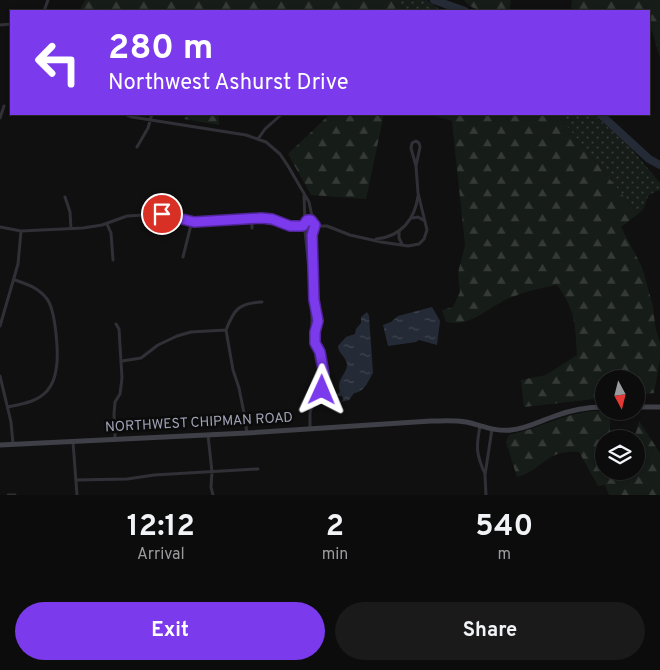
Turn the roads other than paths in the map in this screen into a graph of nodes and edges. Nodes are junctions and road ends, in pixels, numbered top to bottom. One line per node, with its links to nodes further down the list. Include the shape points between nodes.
1 (48, 0): 2 (street)
2 (45, 10)
3 (4, 106): 7 (street)
4 (127, 115): 8 (street)
5 (152, 115): 8 (street)
6 (281, 115): 9 (street)
7 (0, 118)
8 (150, 120): 9 (street); 10 (street)
9 (258, 139): 13 (street, via 280,154)
10 (137, 147)
11 (416, 166): 11 (street, via 420,147 416,142 410,148); 12 (street)
12 (418, 193): 15 (street, via 417,205); 21 (street)
13 (304, 195): 18 (street); 19 (street)
14 (65, 197): 25 (street)
15 (410, 219): 21 (street, via 418,217); 30 (street)
16 (254, 220): 17 (street); 22 (street, via 272,219 280,224); 26 (street)
17 (192, 221): 20 (street, via 162,214 127,216); 33 (street)
18 (305, 221): 19 (street); 22 (street)
19 (313, 221): 23 (street)
20 (107, 224): 25 (street); 34 (street)
21 (426, 224): 32 (street, via 422,242 413,246)
22 (303, 226): 29 (street)
23 (315, 226): 27 (street); 31 (street, via 327,226)
24 (0, 227): 28 (street)
25 (71, 228): 28 (street)
26 (252, 228)
27 (314, 230): 29 (street); 35 (street)
28 (21, 231): 36 (street)
29 (305, 231): 35 (street)
30 (399, 231): 31 (street); 32 (street)
31 (371, 240): 32 (street)
32 (403, 245)
33 (182, 257)
34 (113, 260)
35 (313, 279): 48 (street, via 318,321 315,343 323,364 324,379 310,413)
36 (15, 280): 39 (street); 43 (street, via 40,290 51,305 57,366 48,390 32,401)
37 (262, 302): 40 (street, via 238,308)
38 (116, 324): 41 (street)
39 (0, 326)
40 (226, 330): 41 (street, via 177,336 141,358); 50 (street)
41 (122, 361): 52 (street, via 122,386 114,414)
42 (0, 376): 43 (street)
43 (8, 407): 54 (street)
44 (595, 407): 49 (main road, NORTHWEST CHIPMAN ROAD, via 571,410 518,429)
45 (645, 407): 46 (main road)
46 (660, 407)
47 (480, 426): 48 (main road, NORTHWEST CHIPMAN ROAD, via 452,420); 49 (main road, NORTHWEST CHIPMAN ROAD); 58 (street, via 477,452)
48 (310, 428): 50 (main road, NORTHWEST CHIPMAN ROAD)
49 (492, 429): 58 (street)
50 (247, 433): 51 (main road, NORTHWEST CHIPMAN ROAD)
51 (208, 434): 52 (main road, NORTHWEST CHIPMAN ROAD); 57 (street)
52 (115, 439): 53 (main road, NORTHWEST CHIPMAN ROAD)
53 (73, 441): 54 (main road, NORTHWEST CHIPMAN ROAD); 59 (street)
54 (13, 444): 55 (main road, NORTHWEST CHIPMAN ROAD)
55 (0, 445)
56 (258, 469): 57 (street)
57 (212, 472): 59 (street); 63 (street)
58 (485, 474): 64 (street)
59 (77, 480): 62 (street)
60 (8, 495): 61 (street)
61 (15, 495)
62 (77, 495)
63 (213, 495)
64 (486, 495)

